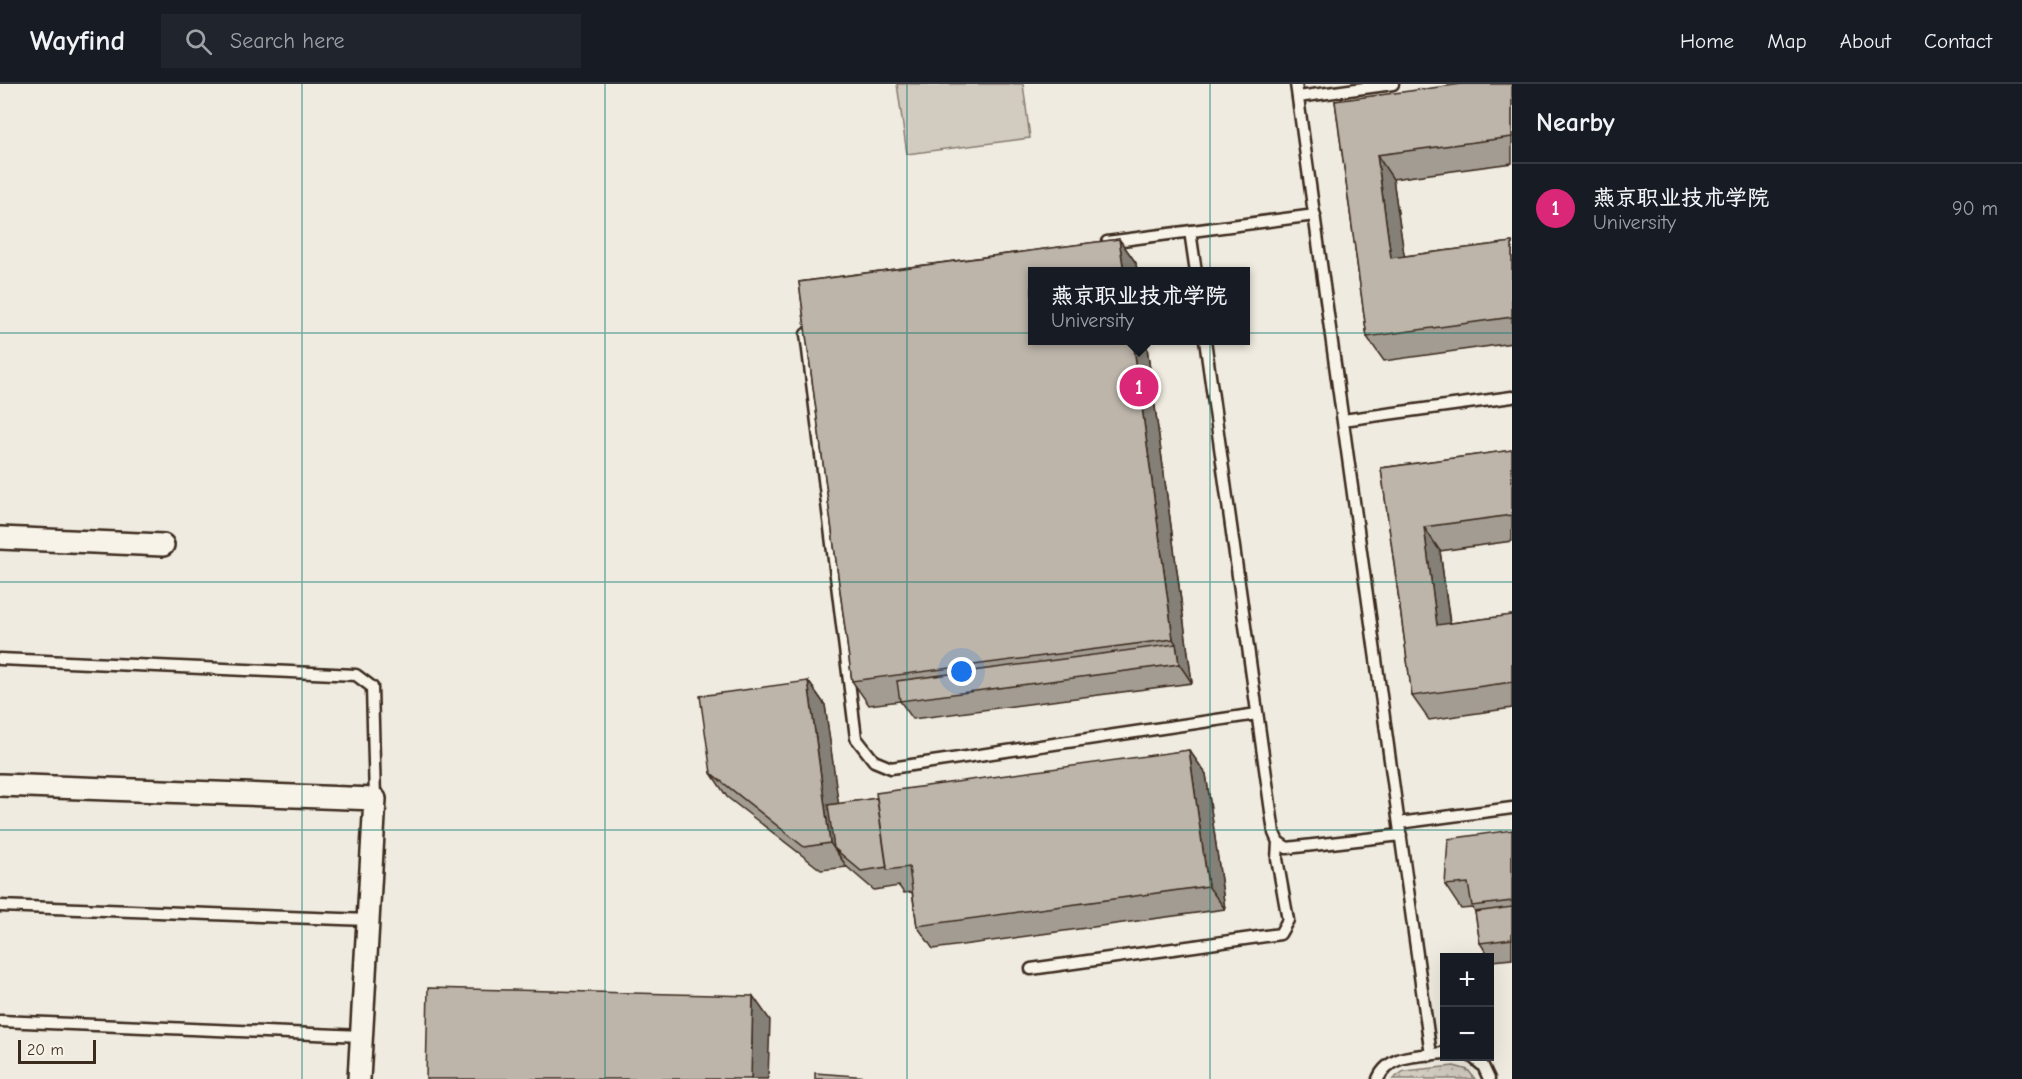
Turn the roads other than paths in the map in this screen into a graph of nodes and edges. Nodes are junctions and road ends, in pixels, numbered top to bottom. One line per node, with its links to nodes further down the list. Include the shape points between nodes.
1 (1296, 84): 3 (lane)
2 (1393, 84): 3 (lane)
3 (1298, 97): 4 (lane)
4 (1315, 215): 5 (lane); 11 (lane)
5 (1190, 231): 6 (lane); 7 (lane)
6 (1097, 243)
7 (1195, 267)
8 (805, 321): 15 (lane, via 856,738 874,761 891,768)
9 (1206, 345): 15 (lane)
10 (1512, 397): 11 (lane)
11 (1343, 420): 19 (lane)
12 (0, 538): 13 (street)
13 (163, 544)
14 (0, 659): 17 (lane, via 356,675 372,687)
15 (1257, 714): 21 (lane)
16 (0, 785): 17 (street)
17 (375, 800): 23 (street)
18 (1512, 808): 19 (lane)
19 (1399, 823): 20 (lane)
20 (1401, 834): 21 (lane, via 1287,849); 28 (lane)
21 (1278, 842): 24 (lane, via 1277,859 1288,920 1280,934)
22 (0, 906): 23 (lane)
23 (368, 920): 26 (street)
24 (1030, 969)
25 (0, 1021): 26 (lane)
26 (362, 1036): 30 (street)
27 (1440, 1054): 28 (lane)
28 (1431, 1055): 31 (lane, via 1391,1062)
29 (1478, 1061): 32 (lane)
30 (359, 1079)
31 (1378, 1079)
32 (1490, 1079)

